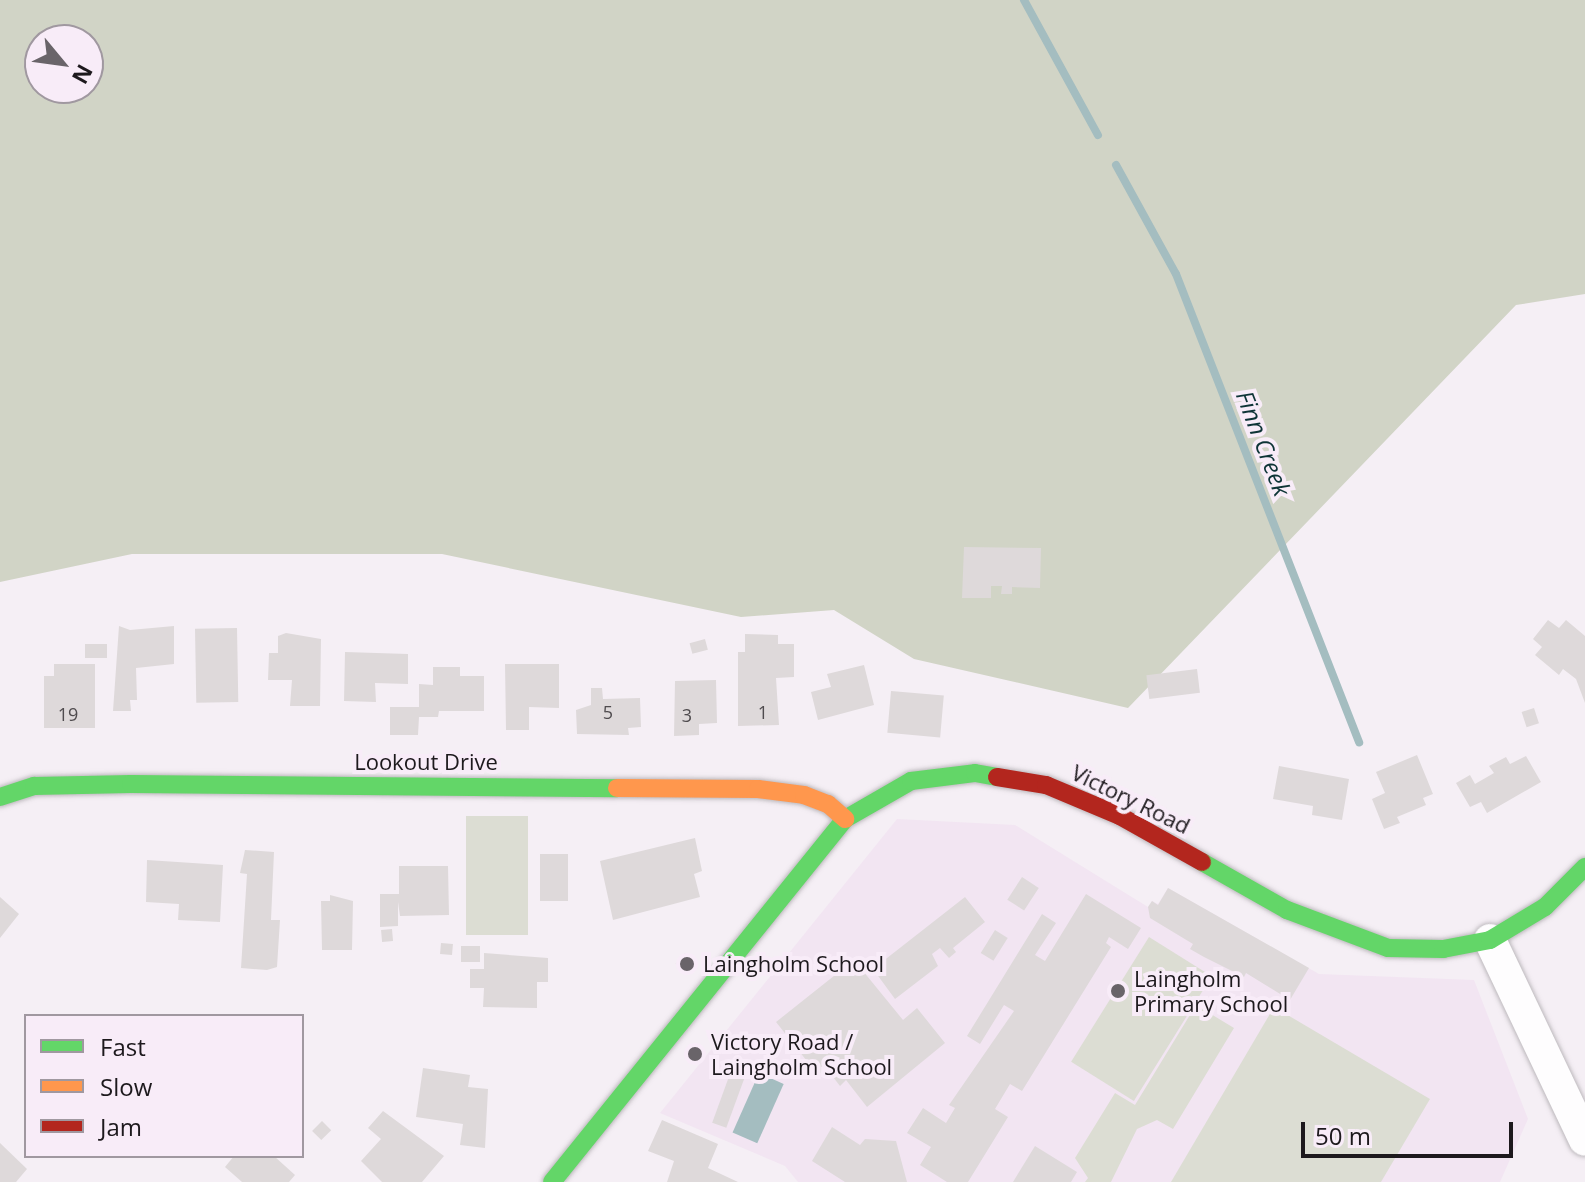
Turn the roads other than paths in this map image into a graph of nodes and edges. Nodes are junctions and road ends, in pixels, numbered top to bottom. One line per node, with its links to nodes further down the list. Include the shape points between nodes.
1 (0, 797): 2 (street, Lookout Drive, via 34,786 131,784 758,789 804,795 828,804)
2 (845, 819): 4 (street, Victory Road, via 911,781 975,773 1008,776 1046,785 1120,816 1287,910 1358,941 1415,950); 6 (street, Victory Road)
3 (1585, 867): 4 (street, Victory Road, via 1545,907)
4 (1490, 940): 5 (street)
5 (1585, 1140)
6 (552, 1182)

